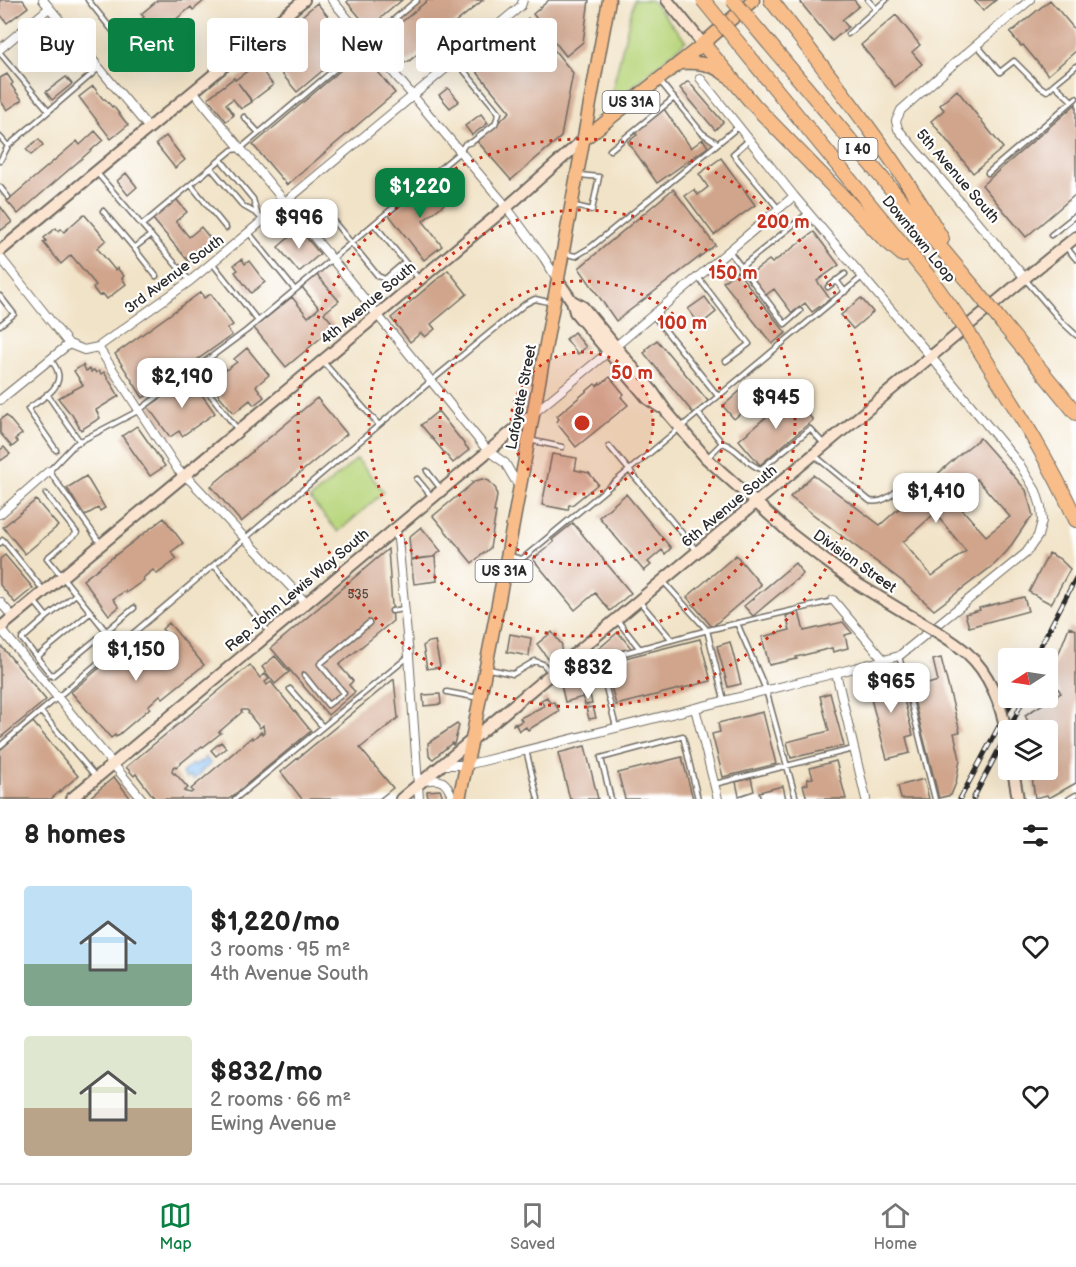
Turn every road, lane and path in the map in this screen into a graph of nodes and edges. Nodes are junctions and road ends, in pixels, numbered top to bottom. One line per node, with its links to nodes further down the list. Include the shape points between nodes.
1 (42, 0): 17 (street)
2 (88, 0): 22 (lane)
3 (304, 0): 39 (street)
4 (332, 0): 19 (street)
5 (417, 0): 20 (lane)
6 (609, 0): 49 (main road, Lafayette Street / US 31A)
7 (667, 0): 25 (street)
8 (703, 0): 100 (highway, Downtown Loop / I 40, bridge)
9 (733, 0): 95 (highway, Downtown Loop / I 40, bridge)
10 (753, 0): 25 (main road, 4th Avenue South / US 31A)
11 (771, 0): 23 (highway)
12 (784, 0): 23 (highway)
13 (868, 0): 18 (lane)
14 (886, 0): 18 (lane)
15 (1030, 0): 26 (street, 5th Avenue South)
16 (522, 3): 21 (street, 3rd Avenue South)
17 (49, 8): 27 (street); 30 (street)
18 (876, 9): 24 (lane)
19 (347, 18)
20 (396, 18)
21 (504, 18)
22 (108, 25)
23 (794, 30): 95 (highway, via 921,202)
24 (848, 34)
25 (703, 44): 28 (main road, 4th Avenue South / US 31A); 37 (highway)
26 (977, 44): 38 (lane, via 1000,72 1014,61 1047,91); 101 (street, 5th Avenue South, via 901,110 897,129)
27 (0, 51): 43 (lane)
28 (679, 63): 36 (main road, 4th Avenue South / US 31A); 37 (main road, via 705,63)
29 (1076, 66): 38 (lane)
30 (99, 67): 43 (lane); 46 (street)
31 (332, 72): 47 (lane)
32 (393, 72): 40 (street)
33 (440, 72): 40 (street, 3rd Avenue South)
34 (465, 72): 55 (lane, via 500,113 495,124 465,144)
35 (700, 78): 45 (street)
36 (658, 80): 41 (lane); 49 (main road, 4th Avenue South / US 31A)
37 (735, 83): 100 (highway, via 884,239)
38 (1054, 84): 42 (lane)
39 (193, 91): 46 (street); 53 (street)
40 (412, 95): 55 (street); 66 (street, 3rd Avenue South)
41 (674, 98): 51 (lane, via 702,133); 54 (lane)
42 (1074, 99): 60 (lane)
43 (49, 111): 52 (lane)
44 (244, 117): 47 (lane)
45 (738, 126): 50 (street); 51 (lane)
46 (149, 128): 59 (street)
47 (259, 133): 53 (lane)
48 (0, 137): 52 (lane)
49 (583, 140): 61 (main road, Lafayette Street / US 31A); 69 (street, 4th Avenue South)
50 (749, 140): 65 (street); 70 (lane, via 733,153)
51 (717, 143): 88 (lane, via 591,247 576,256)
52 (8, 146): 57 (lane)
53 (240, 148): 56 (lane); 66 (street)
54 (610, 150)
55 (460, 152): 69 (street); 76 (lane)
56 (221, 160): 58 (lane); 73 (lane, via 253,199)
57 (0, 161)
58 (211, 168): 62 (lane); 73 (lane, via 243,206)
59 (96, 172): 77 (lane); 86 (street)
60 (988, 173)
61 (577, 175): 67 (main road, Lafayette Street / US 31A); 67 (lane, via 599,177 592,210)
62 (191, 185): 77 (lane); 78 (lane)
63 (0, 187): 64 (lane)
64 (8, 196)
65 (794, 196): 70 (street); 72 (street)
66 (285, 202): 75 (street, 3rd Avenue South); 90 (street)
67 (571, 206): 88 (main road, Lafayette Street / US 31A)
68 (322, 207): 83 (lane)
69 (507, 207): 102 (street, 4th Avenue South); 105 (street)
70 (778, 209): 87 (street)
71 (103, 212): 85 (lane)
72 (808, 213): 94 (lane); 99 (street)
73 (257, 214): 75 (lane)
74 (1076, 215): 81 (lane)
75 (263, 221): 79 (street, 3rd Avenue South)
76 (374, 224): 83 (lane); 92 (lane)
77 (142, 225): 80 (lane)
78 (226, 228)
79 (249, 233): 93 (street, 3rd Avenue South); 107 (lane)
80 (151, 235): 85 (lane); 104 (lane)
81 (1051, 235)
82 (1076, 237): 84 (street, 6th Avenue South)
83 (351, 244): 90 (lane); 92 (lane, via 381,278 385,279)
84 (1065, 246): 91 (lane); 101 (street, 6th Avenue South)
85 (134, 248): 97 (lane)
86 (0, 251)
87 (729, 251): 94 (lane); 98 (street)
88 (563, 254): 105 (main road, Lafayette Street / US 31A)
89 (0, 257): 117 (street)
90 (332, 259): 107 (lane); 112 (street)
91 (1076, 259)
92 (405, 262): 102 (lane)
93 (212, 263): 104 (street, 3rd Avenue South); 114 (lane)
94 (741, 267): 111 (lane, via 785,324)
95 (960, 269): 131 (highway, Downtown Loop / I 40, bridge)
96 (844, 274): 103 (lane)
97 (156, 276)
98 (698, 276): 113 (street); 123 (lane, via 749,344)
99 (862, 277): 108 (lane); 120 (street)
100 (930, 277): 152 (highway, Downtown Loop / I 40, bridge, via 974,340)
101 (1025, 278): 116 (lane); 120 (street, 6th Avenue South)
102 (419, 279): 112 (street, 4th Avenue South)
103 (836, 280): 106 (lane); 108 (lane)
104 (190, 281): 118 (street, 3rd Avenue South)
105 (558, 281): 110 (main road, Lafayette Street / US 31A); 119 (street, Division Street)
106 (828, 287)
107 (295, 290): 114 (lane)
108 (844, 292): 127 (lane)
109 (0, 296): 115 (lane, via 14,314)
110 (554, 303): 125 (lane, via 529,300); 132 (main road, Lafayette Street / US 31A)
111 (800, 311)
112 (377, 314): 122 (street, 4th Avenue South); 125 (street)
113 (653, 314): 119 (street); 127 (lane)
114 (258, 321): 124 (lane)
115 (0, 325)
116 (1076, 335)
117 (69, 344): 118 (street, via 84,350); 121 (street)
118 (98, 347): 129 (street)
119 (611, 349): 132 (street); 134 (street, Division Street, via 653,392)
120 (931, 357): 139 (street, 6th Avenue South); 197 (street, via 1020,465 1036,491 1042,521 1038,536 1026,553)
121 (51, 359): 126 (lane, via 58,379); 128 (street)
122 (322, 361): 133 (lane); 135 (street, 4th Avenue South)
123 (726, 361)
124 (192, 371): 129 (lane); 135 (lane)
125 (431, 381): 133 (lane); 143 (street)
126 (47, 394): 137 (lane); 142 (lane, via 28,409)
127 (718, 396): 130 (lane)
128 (0, 400)
129 (138, 411): 137 (lane); 149 (street)
130 (698, 413): 134 (lane); 138 (lane)
131 (1076, 413)
132 (533, 414): 136 (main road, Lafayette Street / US 31A); 143 (street)
133 (380, 425): 162 (lane)
134 (680, 428): 145 (street, Division Street); 146 (lane)
135 (238, 431): 149 (street, 4th Avenue South)
136 (529, 440): 141 (lane); 153 (main road, Lafayette Street / US 31A)
137 (80, 442): 147 (lane)
138 (722, 442): 139 (lane, via 761,469 810,429); 145 (lane)
139 (825, 445): 144 (street, 6th Avenue South)
140 (609, 446): 146 (lane)
141 (562, 447)
142 (56, 450)
143 (488, 451): 153 (street, via 505,463); 154 (street, Rep. John Lewis Way South)
144 (814, 455): 151 (lane, via 877,503); 157 (street, 6th Avenue South)
145 (706, 458): 157 (street, Division Street)
146 (629, 470): 165 (lane); 166 (lane, via 522,559)
147 (49, 471): 159 (street); 164 (lane)
148 (427, 471): 154 (lane)
149 (184, 476): 162 (street); 164 (street, 4th Avenue South)
150 (417, 479): 156 (lane)
151 (909, 480)
152 (1061, 486): 158 (highway); 160 (highway, Downtown Loop / I 40)
153 (519, 489): 166 (main road, Lafayette Street / US 31A)
154 (442, 490): 156 (street, Rep. John Lewis Way South)
155 (46, 494): 168 (lane, via 77,533 47,558)
156 (432, 498): 161 (street, Rep. John Lewis Way South)
157 (757, 503): 165 (street, 6th Avenue South); 213 (street, Division Street, bridge, via 839,571 968,654 992,686)
158 (1076, 510)
159 (0, 514)
160 (1076, 520)
161 (396, 528): 176 (street, Rep. John Lewis Way South); 178 (street)
162 (245, 539): 167 (lane); 176 (street)
163 (2, 541): 170 (lane)
164 (101, 544): 168 (street, 4th Avenue South)
165 (698, 551): 169 (street, 6th Avenue South)
166 (507, 556): 201 (main road, Lafayette Street / US 31A)
167 (214, 566): 189 (lane); 192 (lane)
168 (62, 576): 170 (street, 4th Avenue South); 171 (lane)
169 (663, 580): 174 (street, 6th Avenue South); 187 (lane)
170 (44, 591): 172 (street, 4th Avenue South)
171 (76, 594): 180 (lane); 182 (lane)
172 (33, 600): 181 (street, 4th Avenue South); 182 (lane)
173 (833, 600): 185 (lane); 200 (street)
174 (639, 601): 183 (street, 6th Avenue South); 190 (lane)
175 (0, 602): 181 (street)
176 (306, 603): 189 (street, Rep. John Lewis Way South)
177 (134, 608): 188 (lane)
178 (404, 609): 179 (lane); 196 (street)
179 (392, 611)
180 (91, 612): 188 (lane); 198 (lane)
181 (13, 617): 186 (street, 4th Avenue South)
182 (48, 617): 191 (lane, via 22,639)
183 (616, 619): 193 (lane); 195 (street, 6th Avenue South)
184 (369, 623): 204 (lane, via 320,664 344,693 328,705)
185 (736, 623): 187 (lane); 206 (lane)
186 (0, 628): 194 (street)
187 (707, 630): 190 (lane); 210 (lane)
188 (106, 631): 192 (lane); 198 (lane, via 52,676)
189 (270, 633): 220 (street, Rep. John Lewis Way South)
190 (672, 640): 193 (lane)
191 (28, 646): 194 (lane); 198 (lane)
192 (118, 646): 208 (lane)
193 (640, 649): 199 (lane)
194 (20, 652): 208 (street)
195 (576, 653): 199 (lane, via 584,664); 203 (street, 6th Avenue South)
196 (409, 656): 214 (lane); 226 (street)
197 (899, 656): 200 (street); 242 (lane)
198 (37, 657)
199 (599, 660): 215 (lane)
200 (884, 660): 202 (street)
201 (485, 669): 203 (lane, via 513,674 536,661); 209 (main road, Lafayette Street / US 31A)
202 (836, 673): 206 (street); 218 (street)
203 (552, 674): 216 (street, 6th Avenue South)
204 (304, 675)
205 (290, 689): 214 (lane)
206 (766, 690): 210 (street); 223 (lane)
207 (447, 692): 209 (lane)
208 (57, 698): 212 (lane); 220 (street)
209 (480, 698): 216 (main road, Lafayette Street / US 31A)
210 (724, 701): 211 (street)
211 (696, 708): 215 (street); 227 (street)
212 (41, 712): 217 (lane); 224 (lane)
213 (1003, 720)
214 (322, 726): 231 (lane)
215 (616, 728): 219 (street)
216 (472, 740): 221 (street, 6th Avenue South); 222 (main road, Lafayette Street / US 31A)
217 (0, 746)
218 (854, 749): 223 (lane); 241 (street)
219 (526, 750): 222 (street); 236 (lane)
220 (113, 764): 224 (street, Rep. John Lewis Way South); 230 (street)
221 (442, 765): 222 (street); 226 (street, 6th Avenue South)
222 (466, 765): 235 (main road, Lafayette Street / US 31A)
223 (787, 766): 227 (lane); 240 (lane)
224 (97, 778): 229 (street, Rep. John Lewis Way South)
225 (1014, 780): 243 (street)
226 (421, 783): 232 (street, 6th Avenue South); 233 (street); 234 (street, via 445,783)
227 (714, 784): 239 (street)
228 (1076, 795): 244 (lane)
229 (71, 799)
230 (142, 799)
231 (235, 799)
232 (401, 799)
233 (419, 799)
234 (453, 799)
235 (459, 799)
236 (538, 799)
237 (611, 799): 238 (lane, via 601,758 682,736)
238 (698, 799)
239 (718, 799)
240 (796, 799)
241 (866, 799)
242 (935, 799)
243 (1018, 799)
244 (1069, 799)

